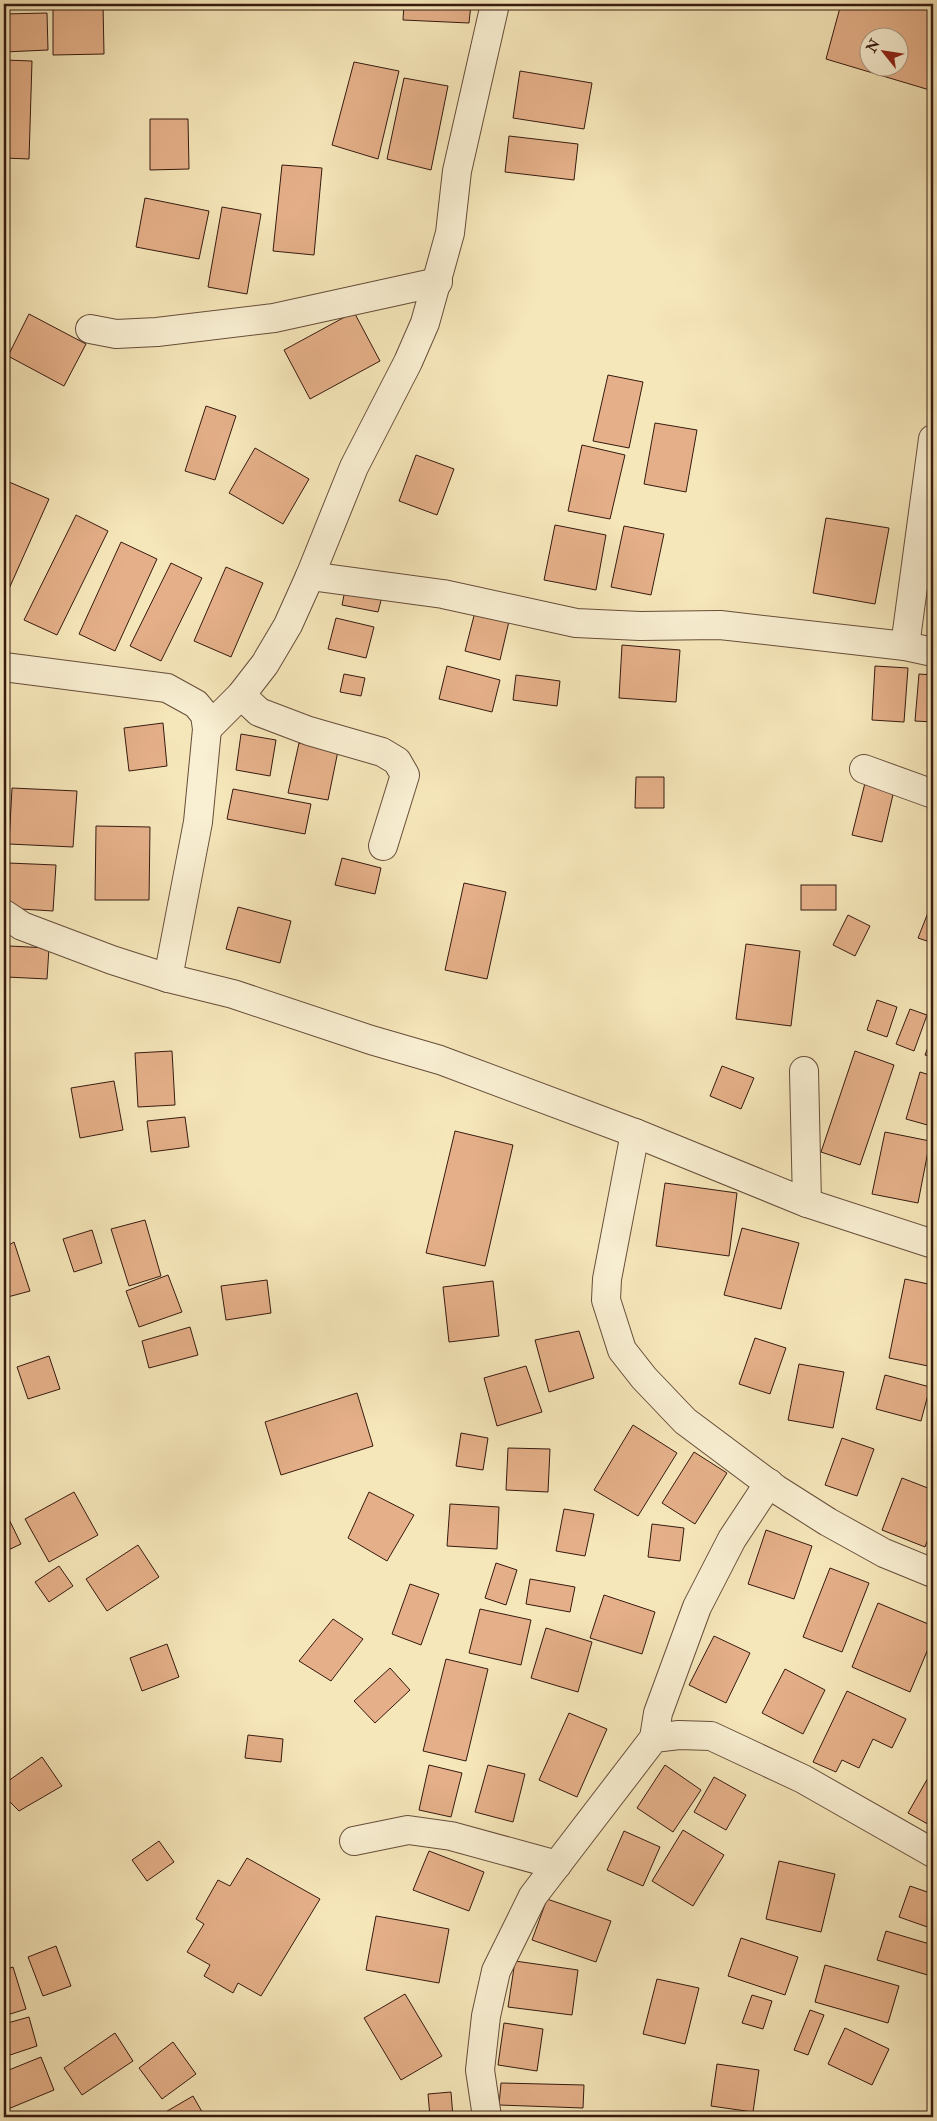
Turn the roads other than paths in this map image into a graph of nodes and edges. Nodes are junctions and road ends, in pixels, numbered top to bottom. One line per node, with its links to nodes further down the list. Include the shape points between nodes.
1 (495, 4): 2 (street, via 457,171 450,233)
2 (438, 282): 3 (street, via 274,318 157,332 116,334); 5 (street, via 425,323 354,467)
3 (90, 329)
4 (933, 439): 6 (street)
5 (310, 576): 6 (street, via 443,594 576,623 720,625); 9 (street, via 288,625 265,664)
6 (905, 646): 7 (street)
7 (933, 652)
8 (4, 666): 10 (street, via 167,688 196,704 205,715)
9 (241, 695): 10 (street); 13 (street, via 260,712 309,731 382,752 397,761 405,775)
10 (207, 729): 15 (street, via 198,822)
11 (864, 769): 12 (street)
12 (933, 794)
13 (382, 846)
14 (4, 914): 15 (street, via 22,926)
15 (168, 978): 17 (street, via 233,994 440,1060)
16 (804, 1071): 18 (street)
17 (635, 1134): 18 (street); 20 (street, via 607,1279 606,1300 622,1350 685,1421)
18 (807, 1203): 19 (street)
19 (933, 1244)
20 (769, 1483): 21 (street, via 828,1522 884,1553); 22 (street, via 732,1539 697,1607 658,1714)
21 (933, 1573)
22 (654, 1738): 24 (street, via 711,1736 803,1779); 25 (street)
23 (354, 1841): 25 (street, via 408,1830 451,1836)
24 (933, 1853)
25 (557, 1865): 26 (street, via 532,1896 496,1970 486,2016 480,2070)
26 (487, 2117)

